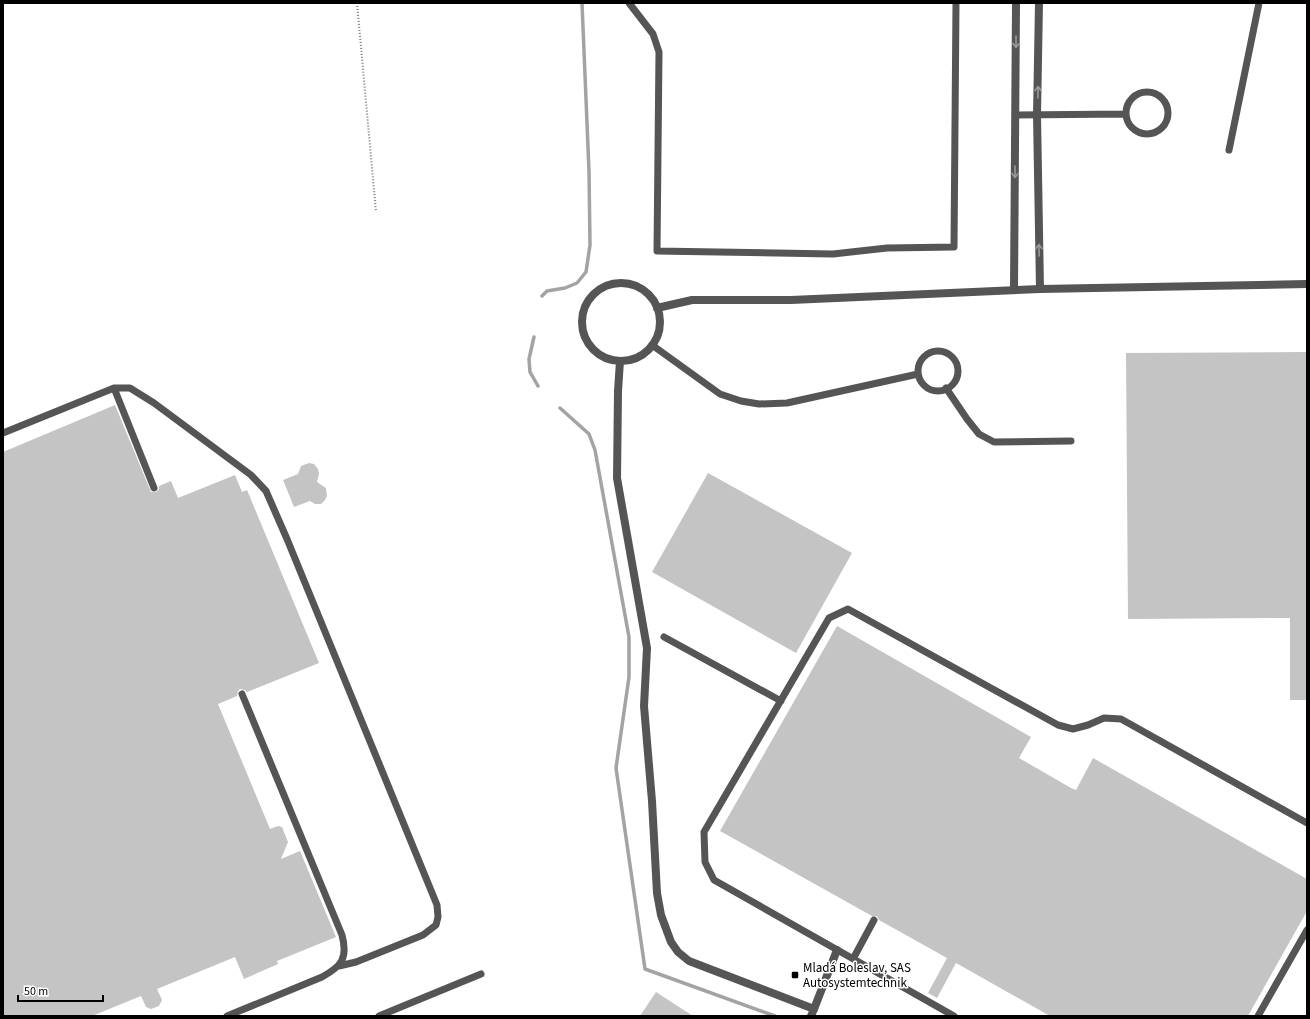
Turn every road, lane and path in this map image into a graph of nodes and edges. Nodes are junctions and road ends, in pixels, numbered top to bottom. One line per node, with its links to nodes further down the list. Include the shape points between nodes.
1 (357, 3): 11 (path)
2 (629, 3): 3 (lane, via 653,34 659,52 657,252 833,254 887,248 954,246)
3 (956, 3)
4 (1016, 3): 9 (street, one-way to 9)
5 (1038, 3): 7 (street, one-way to 5)
6 (1259, 3): 10 (lane)
7 (1038, 114): 8 (lane); 9 (lane); 13 (street, one-way to 7)
8 (1126, 114): 8 (lane, via 1131,127 1143,134 1157,132 1166,122 1168,115 1160,96 1147,92 1134,96)
9 (1016, 115): 14 (street, one-way to 14)
10 (1229, 150)
11 (376, 212)
12 (1307, 284): 13 (street)
13 (1040, 288): 14 (street)
14 (1014, 290): 15 (street, via 791,300 692,300)
15 (657, 308): 16 (street, via 660,321 658,334); 17 (street, via 643,290 632,284 608,285 596,292 588,301 583,313 582,327 586,340 602,356)
16 (652, 345): 17 (street, via 632,360); 18 (lane, via 720,394 741,402 759,404 787,403)
17 (620, 361): 34 (street, via 617,478 647,648 644,706 657,893 661,915 671,942 689,961)
18 (918, 374): 20 (lane, via 930,389); 20 (lane, via 924,356 935,351 948,354 956,363 957,376)
19 (114, 388): 21 (lane); 23 (lane); 32 (lane, via 130,388 154,403 251,475 266,491 437,905 436,925 423,935 356,962)
20 (946, 388): 22 (lane, via 979,434 994,442)
21 (3, 434)
22 (1071, 441)
23 (154, 488)
24 (664, 637): 26 (lane)
25 (242, 694): 32 (lane, via 342,935 345,950)
26 (781, 701): 27 (lane, via 829,618 848,609 1058,725 1073,729 1104,718 1122,719); 30 (lane, via 704,832 705,862 714,880)
27 (1307, 823)
28 (874, 920): 31 (lane)
29 (1307, 930): 38 (lane)
30 (837, 950): 31 (lane); 34 (street)
31 (853, 959): 37 (lane)
32 (339, 966): 35 (lane, via 322,977)
33 (481, 974): 36 (lane)
34 (813, 1012)
35 (227, 1016)
36 (379, 1016)
37 (954, 1016)
38 (1258, 1016)

